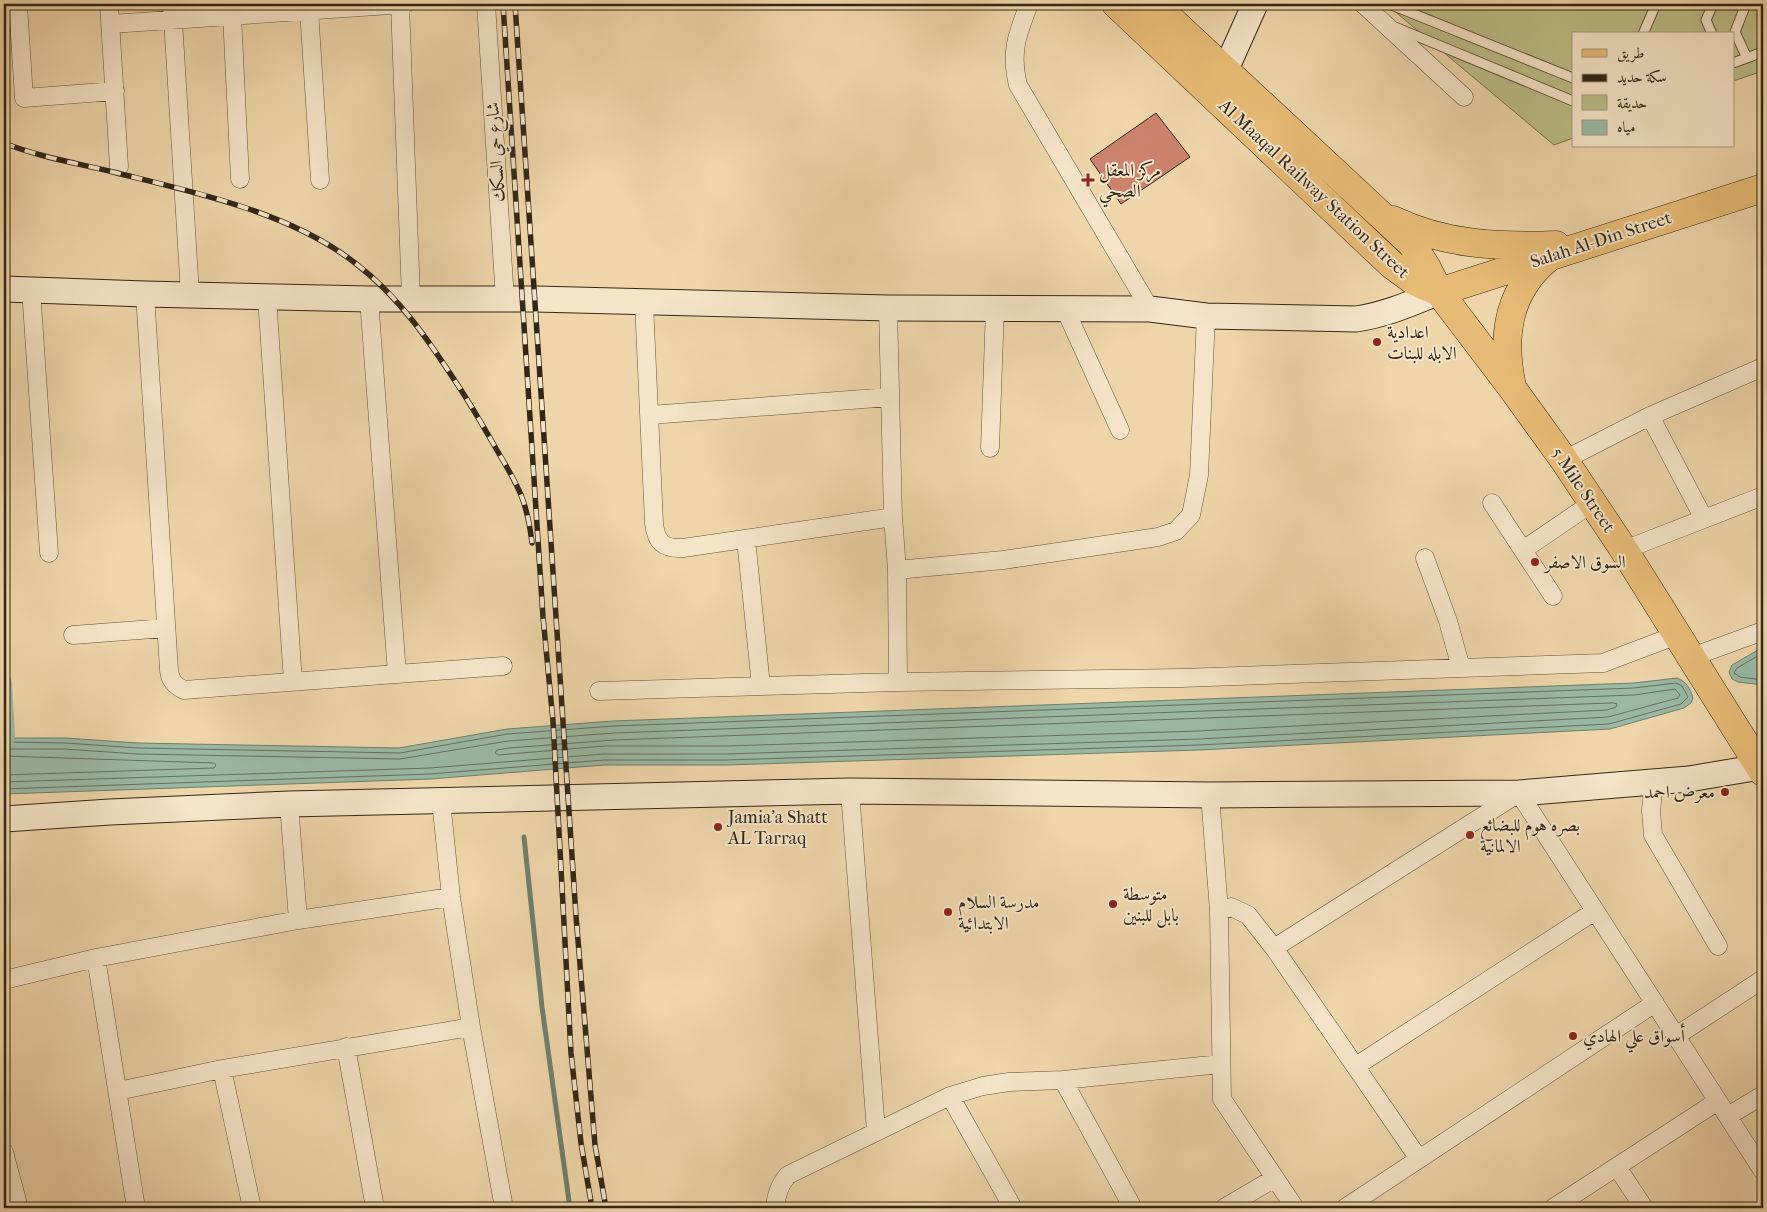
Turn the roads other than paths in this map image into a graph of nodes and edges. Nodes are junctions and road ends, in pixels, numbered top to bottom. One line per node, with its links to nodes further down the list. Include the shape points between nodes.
1 (18, 4): 27 (street, via 24,98)
2 (109, 4): 19 (street)
3 (400, 4): 4 (street); 15 (street); 42 (street)
4 (405, 4)
5 (486, 4): 44 (street, شارع حي السكك)
6 (1029, 4): 49 (street, via 1014,48 1018,85)
7 (1116, 4): 38 (main road, Al Maaqal Railway Station Street, via 1392,265 1414,281)
8 (1154, 4): 25 (main road, Al Maaqal Railway Station Street)
9 (1255, 4): 25 (street)
10 (1364, 4): 18 (street)
11 (1389, 4): 26 (lane)
12 (1656, 4): 20 (lane)
13 (1713, 4): 21 (lane, via 1706,20)
14 (1746, 4): 23 (lane, via 1735,32)
15 (309, 10): 17 (street); 32 (street)
16 (173, 12): 17 (street); 19 (street); 40 (street)
17 (232, 15): 31 (street)
18 (1383, 22): 28 (street); 29 (lane)
19 (110, 24): 27 (street)
20 (1644, 32)
21 (1711, 32)
22 (1763, 52): 23 (lane)
23 (1747, 58): 24 (lane)
24 (1734, 63)
25 (1226, 70): 34 (main road, Al Maaqal Railway Station Street)
26 (1572, 78)
27 (115, 91): 30 (street)
28 (1464, 97)
29 (1572, 101)
30 (119, 167)
31 (240, 179)
32 (320, 180)
33 (1763, 188): 35 (main road, Salah Al-Din Street)
34 (1378, 212): 35 (main road, via 1421,232 1459,241 1511,246); 38 (main road, Al Maaqal Railway Station Street, via 1412,244)
35 (1585, 244): 36 (main road, Salah Al-Din Street)
36 (1551, 255): 38 (main road, Salah Al-Din Street); 52 (main road, via 1525,281 1512,312 1508,328 1507,367)
37 (16, 289): 39 (street); 67 (street)
38 (1439, 292): 50 (street, via 1390,311 1356,319); 52 (main road, 5 Mile Street)
39 (145, 294): 40 (street); 71 (street)
40 (190, 294): 41 (street)
41 (267, 297): 43 (street); 79 (street)
42 (411, 298): 43 (street); 44 (street)
43 (369, 299): 78 (street)
44 (505, 300): 45 (street)
45 (644, 303): 46 (street); 54 (street)
46 (888, 308): 47 (street); 53 (street)
47 (995, 308): 48 (street); 57 (street)
48 (1066, 309): 49 (street); 56 (street)
49 (1150, 309): 50 (street)
50 (1206, 316): 69 (street, via 1199,476 1191,515 1176,531 1158,537 1003,560)
51 (1763, 367): 55 (street)
52 (1512, 388): 58 (main road, 5 Mile Street)
53 (890, 397): 54 (street); 62 (street)
54 (650, 415): 64 (street, via 655,534 672,548)
55 (1650, 416): 58 (street); 63 (street)
56 (1120, 430)
57 (990, 448)
58 (1564, 460): 61 (main road, 5 Mile Street)
59 (1763, 496): 63 (street)
60 (1492, 503): 65 (street)
61 (1592, 503): 65 (street); 66 (main road, 5 Mile Street)
62 (894, 517): 64 (street); 69 (street)
63 (1704, 519): 66 (street)
64 (746, 539): 81 (street)
65 (1523, 550): 70 (street)
66 (1624, 550): 73 (main road, 5 Mile Street)
67 (49, 554)
68 (1425, 558): 77 (street, via 1448,621)
69 (898, 570): 80 (street)
70 (1553, 596)
71 (166, 628): 74 (street); 79 (street, via 170,679 184,690)
72 (1763, 631): 75 (street)
73 (1678, 634): 75 (main road, 5 Mile Street); 77 (street, via 1603,663)
74 (73, 635)
75 (1692, 657): 83 (main road, 5 Mile Street)
76 (503, 666): 78 (street)
77 (1460, 668): 80 (street, via 1182,678)
78 (397, 674): 79 (street)
79 (293, 682)
80 (898, 682): 81 (street)
81 (761, 686): 82 (street)
82 (599, 691)
83 (1762, 769): 84 (street)
84 (1654, 782): 86 (street); 95 (street, via 1651,811 1654,834)
85 (850, 791): 87 (street); 88 (street); 113 (street)
86 (1519, 793): 87 (street); 93 (street); 96 (street)
87 (1210, 795): 92 (street)
88 (441, 801): 89 (street); 91 (street)
89 (289, 804): 90 (street); 94 (street)
90 (4, 819)
91 (452, 897): 94 (street); 101 (street)
92 (1218, 911): 96 (street, via 1232,907 1248,915); 104 (street)
93 (1595, 911): 100 (street); 105 (street)
94 (298, 920): 97 (street)
95 (1718, 946)
96 (1274, 948): 105 (street)
97 (96, 958): 99 (street); 108 (street)
98 (1763, 979): 102 (street)
99 (4, 980)
100 (1655, 1003): 102 (street); 115 (street)
101 (471, 1027): 103 (street); 124 (street)
102 (1676, 1036): 111 (street)
103 (346, 1047): 106 (street); 123 (street)
104 (1221, 1064): 107 (street); 118 (street, via 1222,1099)
105 (1356, 1066): 115 (street)
106 (222, 1069): 108 (street); 122 (street)
107 (1064, 1080): 110 (street, via 1009,1082); 126 (street)
108 (118, 1091): 121 (street)
109 (1763, 1095): 112 (street)
110 (950, 1096): 113 (street); 119 (street)
111 (1718, 1101): 112 (street); 116 (street)
112 (1728, 1116): 117 (street)
113 (876, 1131): 125 (street, via 788,1175 776,1195)
114 (4, 1152): 120 (street)
115 (1419, 1159): 129 (street)
116 (1617, 1167): 130 (street); 131 (street)
117 (1763, 1171)
118 (1275, 1178): 127 (street); 128 (street)
119 (1009, 1207)
120 (19, 1208)
121 (136, 1208)
122 (252, 1208)
123 (375, 1208)
124 (504, 1208)
125 (775, 1208)
126 (1133, 1208)
127 (1224, 1208)
128 (1295, 1208)
129 (1344, 1208)
130 (1554, 1208)
131 (1644, 1208)

